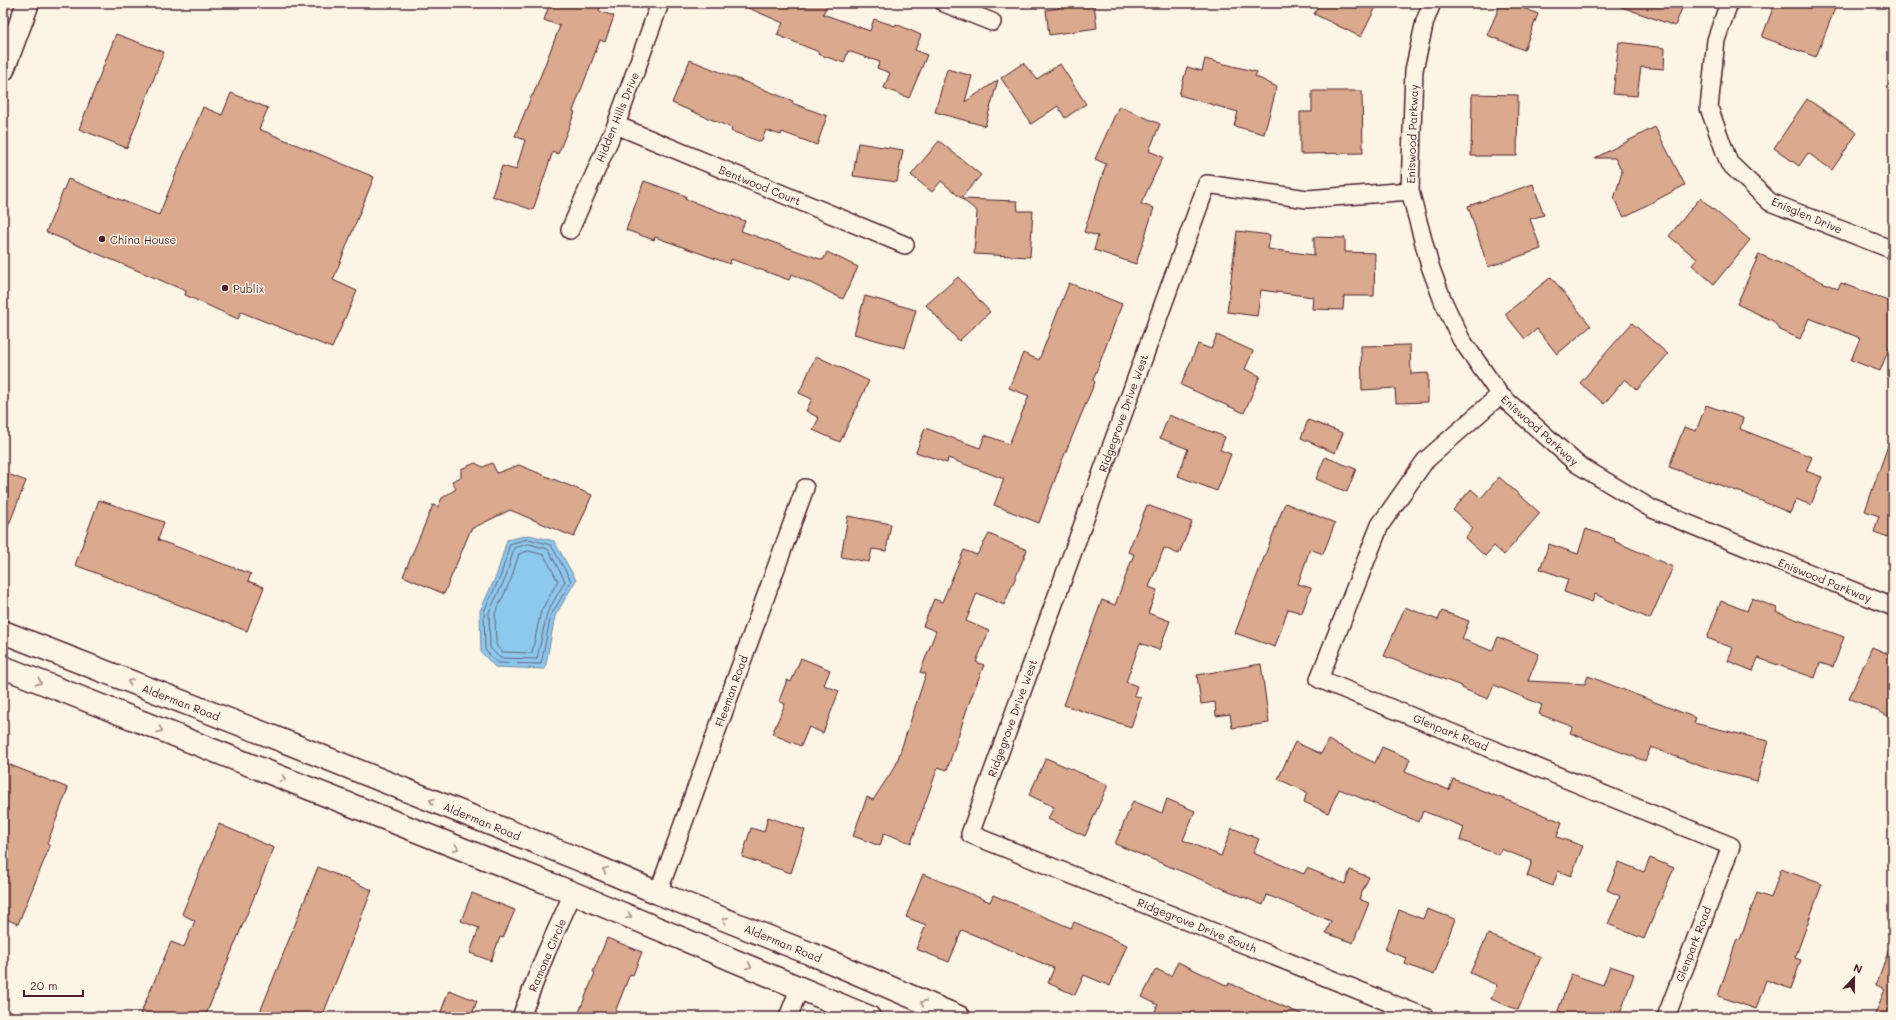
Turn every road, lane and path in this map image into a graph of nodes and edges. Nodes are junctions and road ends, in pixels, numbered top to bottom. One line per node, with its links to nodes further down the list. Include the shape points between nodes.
1 (28, 3): 7 (main road)
2 (660, 3): 8 (street, Hidden Hills Drive)
3 (944, 3): 6 (street)
4 (1432, 3): 9 (street, Eniswood Parkway, via 1425,21 1414,70)
5 (1729, 3): 12 (street, Enisglen Drive, via 1716,40 1709,108 1729,163 1770,202)
6 (992, 22)
7 (3, 70)
8 (616, 125): 10 (street, Hidden Hills Drive); 11 (street, Bentwood Court)
9 (1410, 191): 13 (street, Eniswood Parkway, via 1430,266 1443,301 1461,339); 18 (street, Ridgegrove Drive West, via 1307,199 1207,184)
10 (570, 230)
11 (904, 244)
12 (1893, 250)
13 (1500, 395): 15 (street, Eniswood Parkway, via 1577,464 1652,509); 27 (street, Glenpark Road, via 1425,461 1380,525 1319,679 1731,846)
14 (805, 488): 20 (street, Fleeman Road)
15 (1893, 608)
16 (3, 632): 20 (main road, Alderman Road, one-way to 16, via 298,747)
17 (3, 667): 19 (main road, one-way to 19)
18 (970, 834): 26 (street, Ridgegrove Drive South)
19 (573, 893): 21 (main road, one-way to 21); 22 (street, Ramona Circle)
20 (658, 893): 25 (main road, Alderman Road, one-way to 20, via 819,957)
21 (800, 987): 23 (street); 24 (main road)
22 (521, 1017)
23 (788, 1017)
24 (869, 1017)
25 (959, 1017)
26 (1425, 1017)
27 (1666, 1017)

